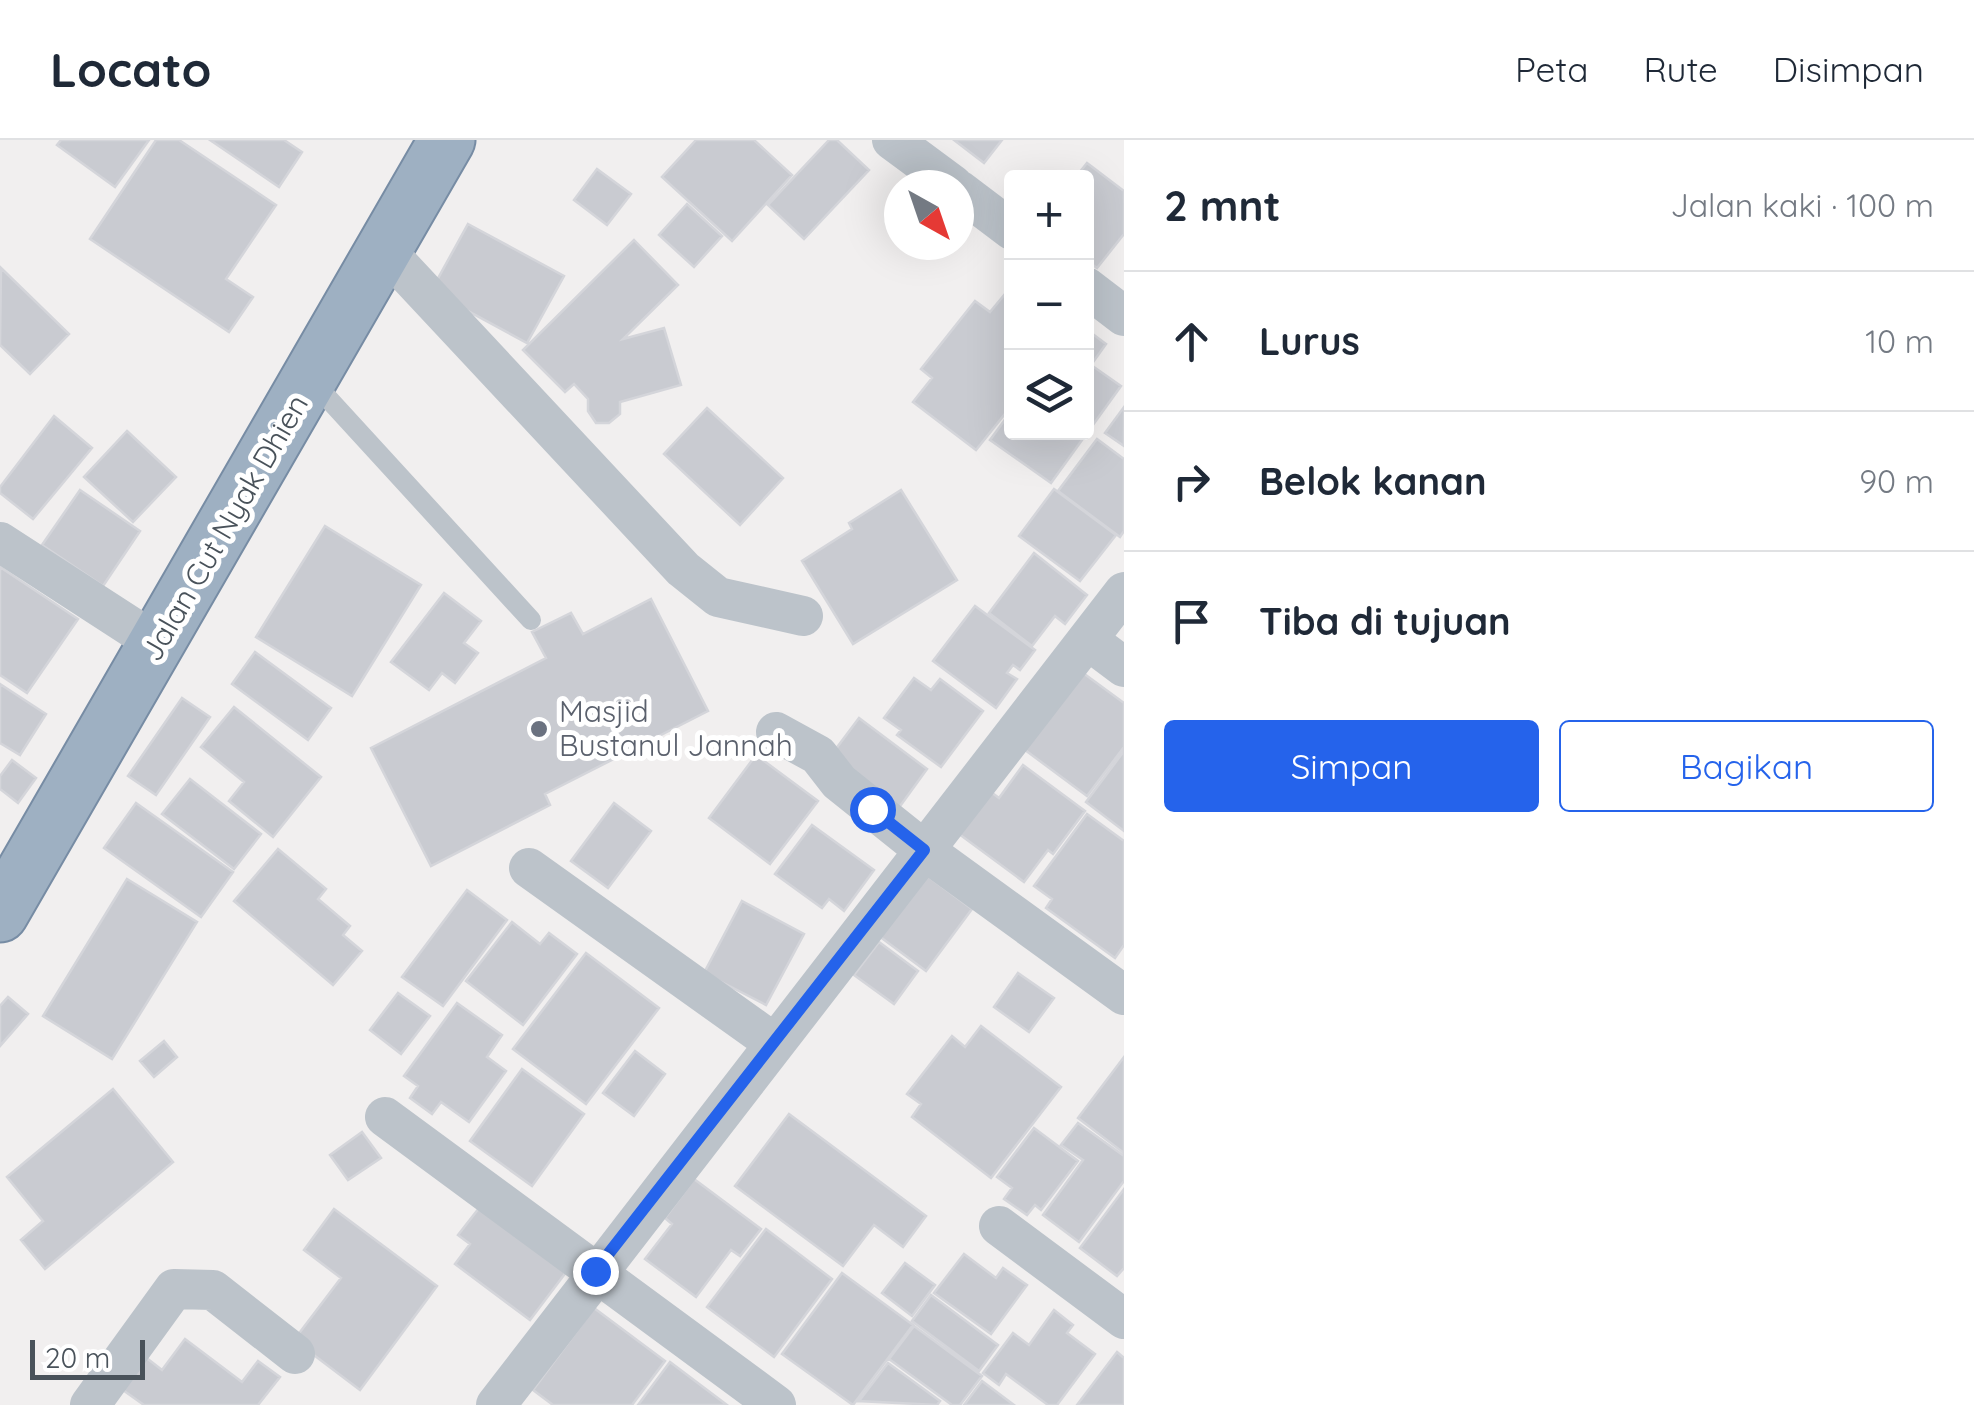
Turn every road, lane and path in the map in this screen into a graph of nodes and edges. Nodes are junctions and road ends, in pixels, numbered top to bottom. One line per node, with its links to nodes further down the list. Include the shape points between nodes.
1 (447, 140): 6 (highway, Jalan Cut Nyak Dhien)
2 (892, 140): 3 (street)
3 (933, 170)
4 (974, 201): 5 (street)
5 (1004, 224)
6 (384, 249): 9 (highway, Jalan Cut Nyak Dhien); 12 (street, via 683,569 718,597)
7 (1094, 293): 8 (street)
8 (1124, 316)
9 (312, 380): 13 (lane); 15 (highway, Jalan Cut Nyak Dhien)
10 (0, 542): 15 (street)
11 (1124, 592): 14 (street)
12 (803, 616)
13 (531, 620)
14 (1088, 640): 16 (street); 18 (street)
15 (156, 643): 20 (highway, Jalan Cut Nyak Dhien)
16 (1124, 667)
17 (776, 732): 18 (street, via 818,755 839,782)
18 (924, 850): 21 (street); 22 (street)
19 (528, 868): 22 (street)
20 (0, 914)
21 (1124, 995)
22 (774, 1043): 25 (street)
23 (386, 1117): 25 (street)
24 (1000, 1226): 26 (street)
25 (595, 1271): 29 (street); 30 (street)
26 (1124, 1319)
27 (295, 1354): 28 (street, via 213,1290 174,1289)
28 (90, 1405)
29 (496, 1405)
30 (776, 1405)

